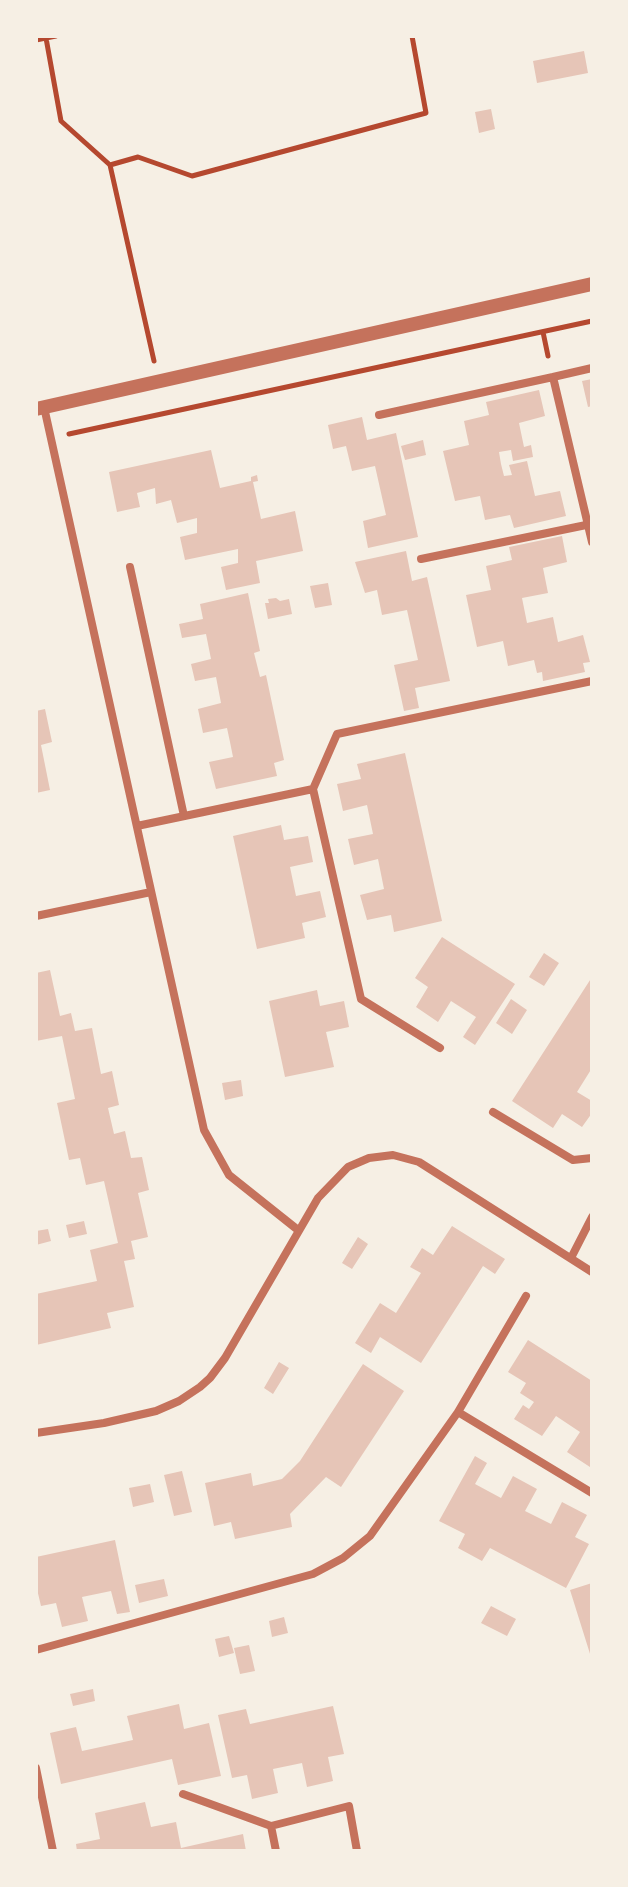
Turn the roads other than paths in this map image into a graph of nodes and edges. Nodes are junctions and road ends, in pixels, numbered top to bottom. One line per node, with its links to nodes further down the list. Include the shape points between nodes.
1 (592, 284): 4 (street)
2 (592, 368): 3 (street)
3 (553, 377): 5 (street); 6 (street)
4 (40, 408): 13 (street)
5 (379, 415)
6 (590, 524): 7 (street); 8 (street)
7 (592, 542)
8 (421, 559)
9 (130, 567): 12 (street)
10 (592, 681): 11 (street, via 337,734)
11 (313, 789): 12 (street); 16 (street, via 361,999)
12 (184, 816): 13 (street)
13 (137, 826): 14 (street)
14 (151, 892): 15 (street); 20 (street, via 208,1138 229,1175)
15 (36, 916)
16 (440, 1048)
17 (493, 1112): 18 (street, via 573,1160)
18 (592, 1158)
19 (592, 1217): 21 (street)
20 (298, 1230): 21 (street, via 327,1187 348,1167 393,1155 429,1167); 25 (street, via 225,1358 200,1387 156,1411)
21 (571, 1258): 22 (street)
22 (592, 1272)
23 (526, 1296): 24 (street)
24 (458, 1412): 26 (street); 27 (street, via 370,1536 343,1558 313,1574)
25 (36, 1433)
26 (592, 1493)
27 (36, 1650)
28 (36, 1768): 31 (street)
29 (183, 1794): 30 (street)
30 (271, 1826): 32 (street); 33 (street, via 349,1806)
31 (53, 1851)
32 (276, 1851)
33 (357, 1851)

